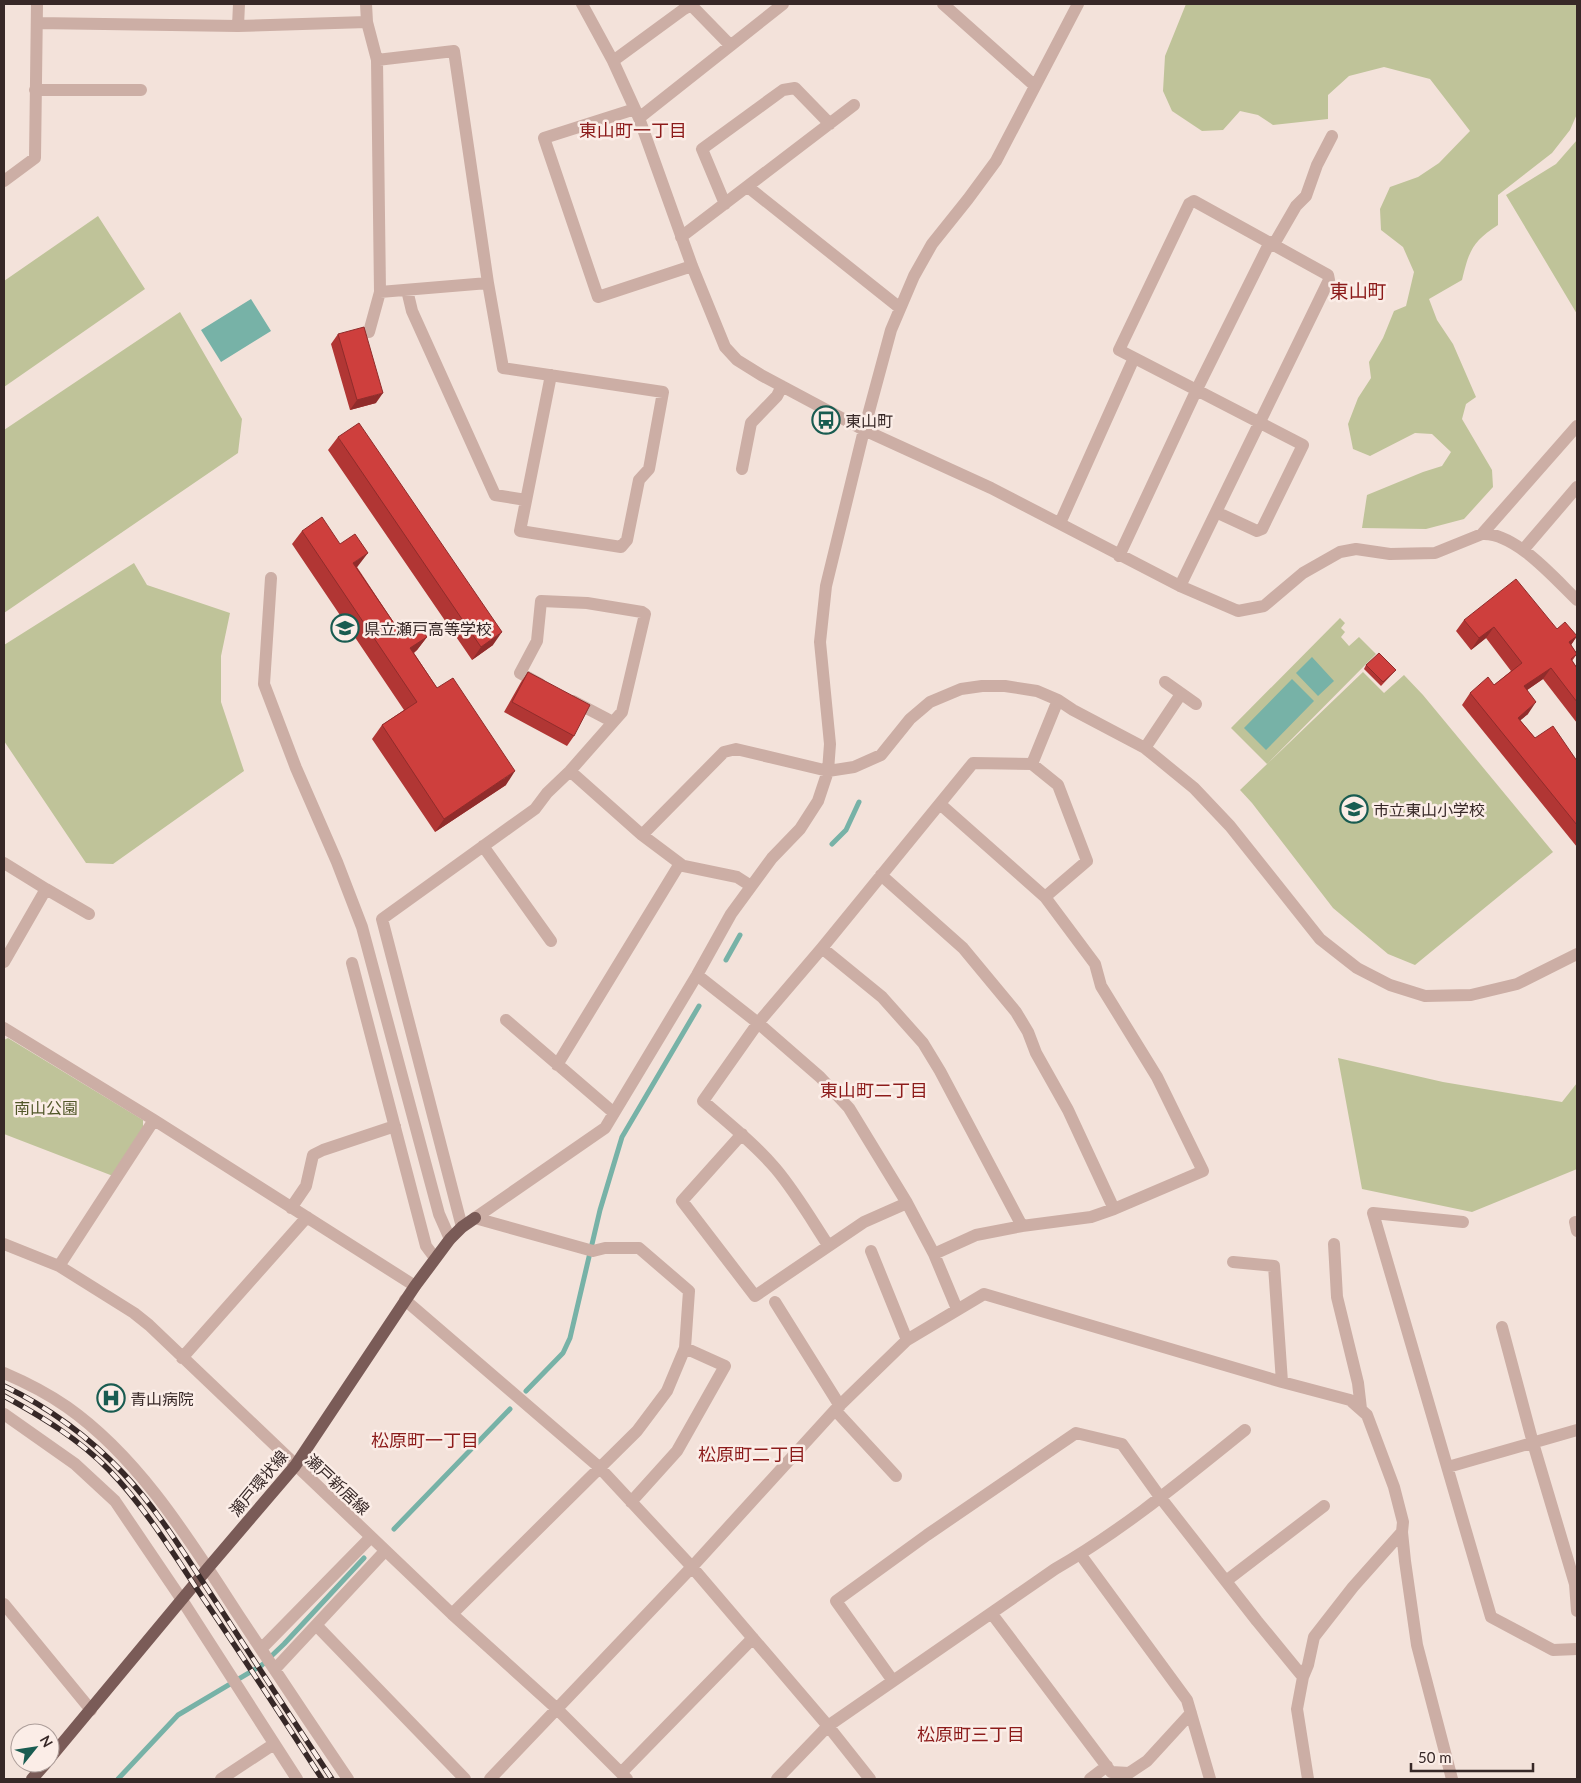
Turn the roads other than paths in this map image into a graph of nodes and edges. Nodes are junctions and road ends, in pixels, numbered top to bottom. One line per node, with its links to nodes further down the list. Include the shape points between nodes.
1 (37, 4): 9 (street)
2 (239, 4): 10 (street)
3 (366, 4): 8 (street)
4 (582, 4): 13 (street)
5 (783, 4): 11 (street)
6 (943, 4): 14 (street)
7 (1076, 5): 14 (street)
8 (367, 22): 10 (street); 12 (street)
9 (36, 23): 10 (street); 15 (street)
10 (238, 26)
11 (730, 45): 13 (street, via 691,5); 18 (street)
12 (377, 60): 27 (street, via 454,50); 29 (street)
13 (613, 61): 18 (street)
14 (1035, 86): 30 (street, via 996,161 932,244)
15 (35, 90): 16 (street); 21 (street, via 35,158)
16 (141, 90)
17 (854, 105): 19 (street)
18 (637, 114): 24 (street); 26 (street, via 544,138 598,297)
19 (830, 124): 22 (street); 23 (street, via 796,88 783,90 702,150)
20 (1332, 136): 25 (street, via 1316,165 1306,196)
21 (4, 181)
22 (748, 187): 23 (street); 30 (street)
23 (725, 204): 24 (street)
24 (681, 237): 26 (street)
25 (1272, 243): 32 (street, via 1194,201 1189,204 1119,350); 35 (street); 36 (street, via 1328,275 1330,280)
26 (692, 266): 34 (street, via 725,347 737,360)
27 (488, 283): 28 (street); 33 (street, via 503,368)
28 (407, 290): 29 (street); 41 (street, via 412,311 495,495)
29 (380, 292): 31 (street)
30 (900, 308): 38 (street)
31 (370, 332)
32 (1134, 358): 35 (street); 43 (street)
33 (551, 375): 41 (street); 41 (street, via 663,392 649,469 639,480 627,540 621,547 520,531)
34 (782, 386): 38 (street); 39 (street, via 777,396 751,423)
35 (1197, 389): 36 (street); 46 (street)
36 (1260, 422): 42 (street); 42 (street, via 1303,445 1262,529 1257,531)
37 (1577, 426): 44 (street)
38 (864, 430): 43 (street); 58 (street, via 826,586 820,642 830,744)
39 (742, 469)
40 (1577, 488): 45 (street)
41 (526, 500)
42 (1216, 512): 48 (street)
43 (1060, 523): 46 (street)
44 (1482, 534): 45 (street, via 1496,535); 48 (street, via 1435,553 1390,554 1356,549 1340,552 1303,574 1264,606 1244,611)
45 (1523, 550): 49 (street)
46 (1120, 556): 48 (street)
47 (271, 578): 91 (street, via 264,684 362,927 439,1214)
48 (1180, 586)
49 (1577, 600)
50 (1165, 682): 51 (street)
51 (1181, 694): 53 (street); 55 (street)
52 (1058, 700): 55 (street); 56 (street); 58 (street, via 1036,691 1005,686 961,689 930,702 910,719 881,755 854,767)
53 (1196, 704)
54 (613, 722): 54 (street, via 520,673 537,642 541,601 587,602 645,614 622,712); 57 (street)
55 (1145, 748): 71 (street, via 1194,788 1230,826 1320,939 1357,968 1390,986 1424,996 1471,995 1517,984)
56 (1032, 764): 59 (street, via 973,763); 67 (street, via 1058,785 1087,861)
57 (570, 771): 60 (street); 61 (street, via 535,809)
58 (828, 771): 60 (street, via 736,750 724,752); 65 (street, via 818,801 800,829)
59 (940, 804): 64 (street); 67 (street)
60 (642, 835): 63 (street, via 682,864)
61 (483, 846): 69 (street); 90 (street, via 382,919)
62 (4, 863): 66 (street)
63 (679, 865): 65 (street, via 737,877); 78 (street)
64 (882, 875): 70 (street); 85 (street, via 963,948 1016,1012 1068,1110)
65 (751, 886): 74 (street, via 730,914)
66 (46, 889): 68 (street); 72 (street)
67 (1045, 897): 85 (street, via 1094,964 1101,986 1157,1077 1203,1170)
68 (89, 914)
69 (551, 941)
70 (822, 948): 76 (street); 89 (street, via 882,997 923,1043)
71 (1577, 954)
72 (4, 962)
73 (352, 963): 81 (street)
74 (697, 974): 76 (street); 79 (street)
75 (506, 1020): 78 (street)
76 (758, 1023): 82 (street, via 703,1101); 83 (street, via 849,1108)
77 (4, 1028): 80 (street)
78 (557, 1065): 79 (street)
79 (614, 1113): 87 (street, via 605,1128)
80 (154, 1120): 84 (street); 99 (street)
81 (395, 1126): 84 (street, via 313,1155 306,1186); 97 (street, via 426,1246)
82 (742, 1134): 94 (street, via 798,1197); 94 (street, via 682,1201 755,1296)
83 (907, 1203): 94 (street, via 864,1222); 96 (street)
84 (291, 1208): 86 (street)
85 (1114, 1209): 89 (street, via 1091,1217)
86 (307, 1217): 100 (street); 107 (street)
87 (475, 1218): 90 (main road, 瀬戸環状線); 106 (street, via 587,1250 639,1248 689,1290)
88 (1463, 1222): 118 (street, via 1373,1213)
89 (1022, 1226): 96 (street, via 976,1235)
90 (462, 1227): 91 (main road, 瀬戸環状線)
91 (450, 1239): 97 (main road, 瀬戸環状線)
92 (4, 1244): 99 (street, 瀬戸新居線)
93 (1334, 1244): 111 (street, via 1337,1297)
94 (828, 1245)
95 (871, 1251): 105 (street)
96 (934, 1254): 103 (street)
97 (435, 1258): 100 (main road, 瀬戸環状線)
98 (1233, 1262): 109 (street, via 1274,1266)
99 (59, 1266): 107 (street, 瀬戸新居線, via 134,1312)
100 (415, 1286): 101 (main road, 瀬戸環状線)
101 (405, 1300): 116 (main road, 瀬戸環状線); 117 (street)
102 (775, 1302): 110 (street)
103 (957, 1309): 105 (street); 109 (street, via 984,1294)
104 (1502, 1327): 115 (street)
105 (907, 1340): 110 (street)
106 (685, 1348): 117 (street, via 667,1391 637,1431); 121 (street, via 725,1366 676,1451)
107 (182, 1358): 116 (street, 瀬戸新居線)
108 (4, 1372): 128 (street, via 67,1407 124,1457 147,1483)
109 (1282, 1382): 111 (street, via 1350,1400)
110 (837, 1408): 119 (street); 127 (street)
111 (1362, 1409): 123 (street, via 1394,1487 1403,1522)
112 (4, 1414): 130 (street, via 75,1464 115,1501)
113 (1245, 1430): 120 (street)
114 (1577, 1430): 115 (street)
115 (1533, 1444): 118 (street); 132 (street, via 1575,1584)
116 (295, 1466): 124 (street, 瀬戸新居線); 128 (main road, 瀬戸環状線)
117 (599, 1467): 121 (street); 133 (street)
118 (1448, 1467): 137 (street, via 1491,1616 1553,1650)
119 (896, 1476)
120 (1160, 1497): 126 (street); 129 (street); 141 (street, via 1122,1444 1076,1433 1051,1449 836,1601)
121 (631, 1502): 127 (street)
122 (1324, 1506): 129 (street)
123 (1402, 1532): 140 (street, via 1314,1637); 160 (street, via 1417,1645)
124 (371, 1537): 125 (street, 瀬戸新居線); 138 (street)
125 (385, 1551): 133 (street, 瀬戸新居線); 135 (street)
126 (1080, 1554): 134 (street); 144 (street, via 1187,1700)
127 (692, 1566): 136 (street); 142 (street)
128 (208, 1568): 130 (main road, 瀬戸環状線); 138 (street)
129 (1226, 1581): 140 (street)
130 (182, 1600): 143 (main road, 瀬戸環状線); 146 (street)
131 (4, 1604): 143 (street)
132 (1577, 1611)
133 (452, 1614): 142 (street, 瀬戸新居線)
134 (992, 1614): 141 (street); 148 (street)
135 (316, 1625): 139 (street); 153 (street)
136 (753, 1638): 145 (street); 149 (street)
137 (1577, 1649)
138 (263, 1651): 139 (street)
139 (274, 1668): 152 (street)
140 (1303, 1677): 159 (street, via 1297,1709)
141 (892, 1681): 145 (street)
142 (556, 1708): 149 (street, 瀬戸新居線); 154 (street)
143 (91, 1710): 147 (main road, 瀬戸環状線)
144 (1191, 1713): 148 (street, via 1147,1761 1129,1773 1111,1772); 158 (street)
145 (828, 1726): 155 (street); 156 (street)
146 (274, 1744): 150 (street); 151 (street)
147 (60, 1746)
148 (1107, 1766): 157 (street)
149 (624, 1776)
150 (221, 1779)
151 (298, 1779)
152 (348, 1779)
153 (465, 1779)
154 (490, 1779)
155 (777, 1779)
156 (870, 1779)
157 (1090, 1779)
158 (1210, 1779)
159 (1308, 1779)
160 (1452, 1779)

